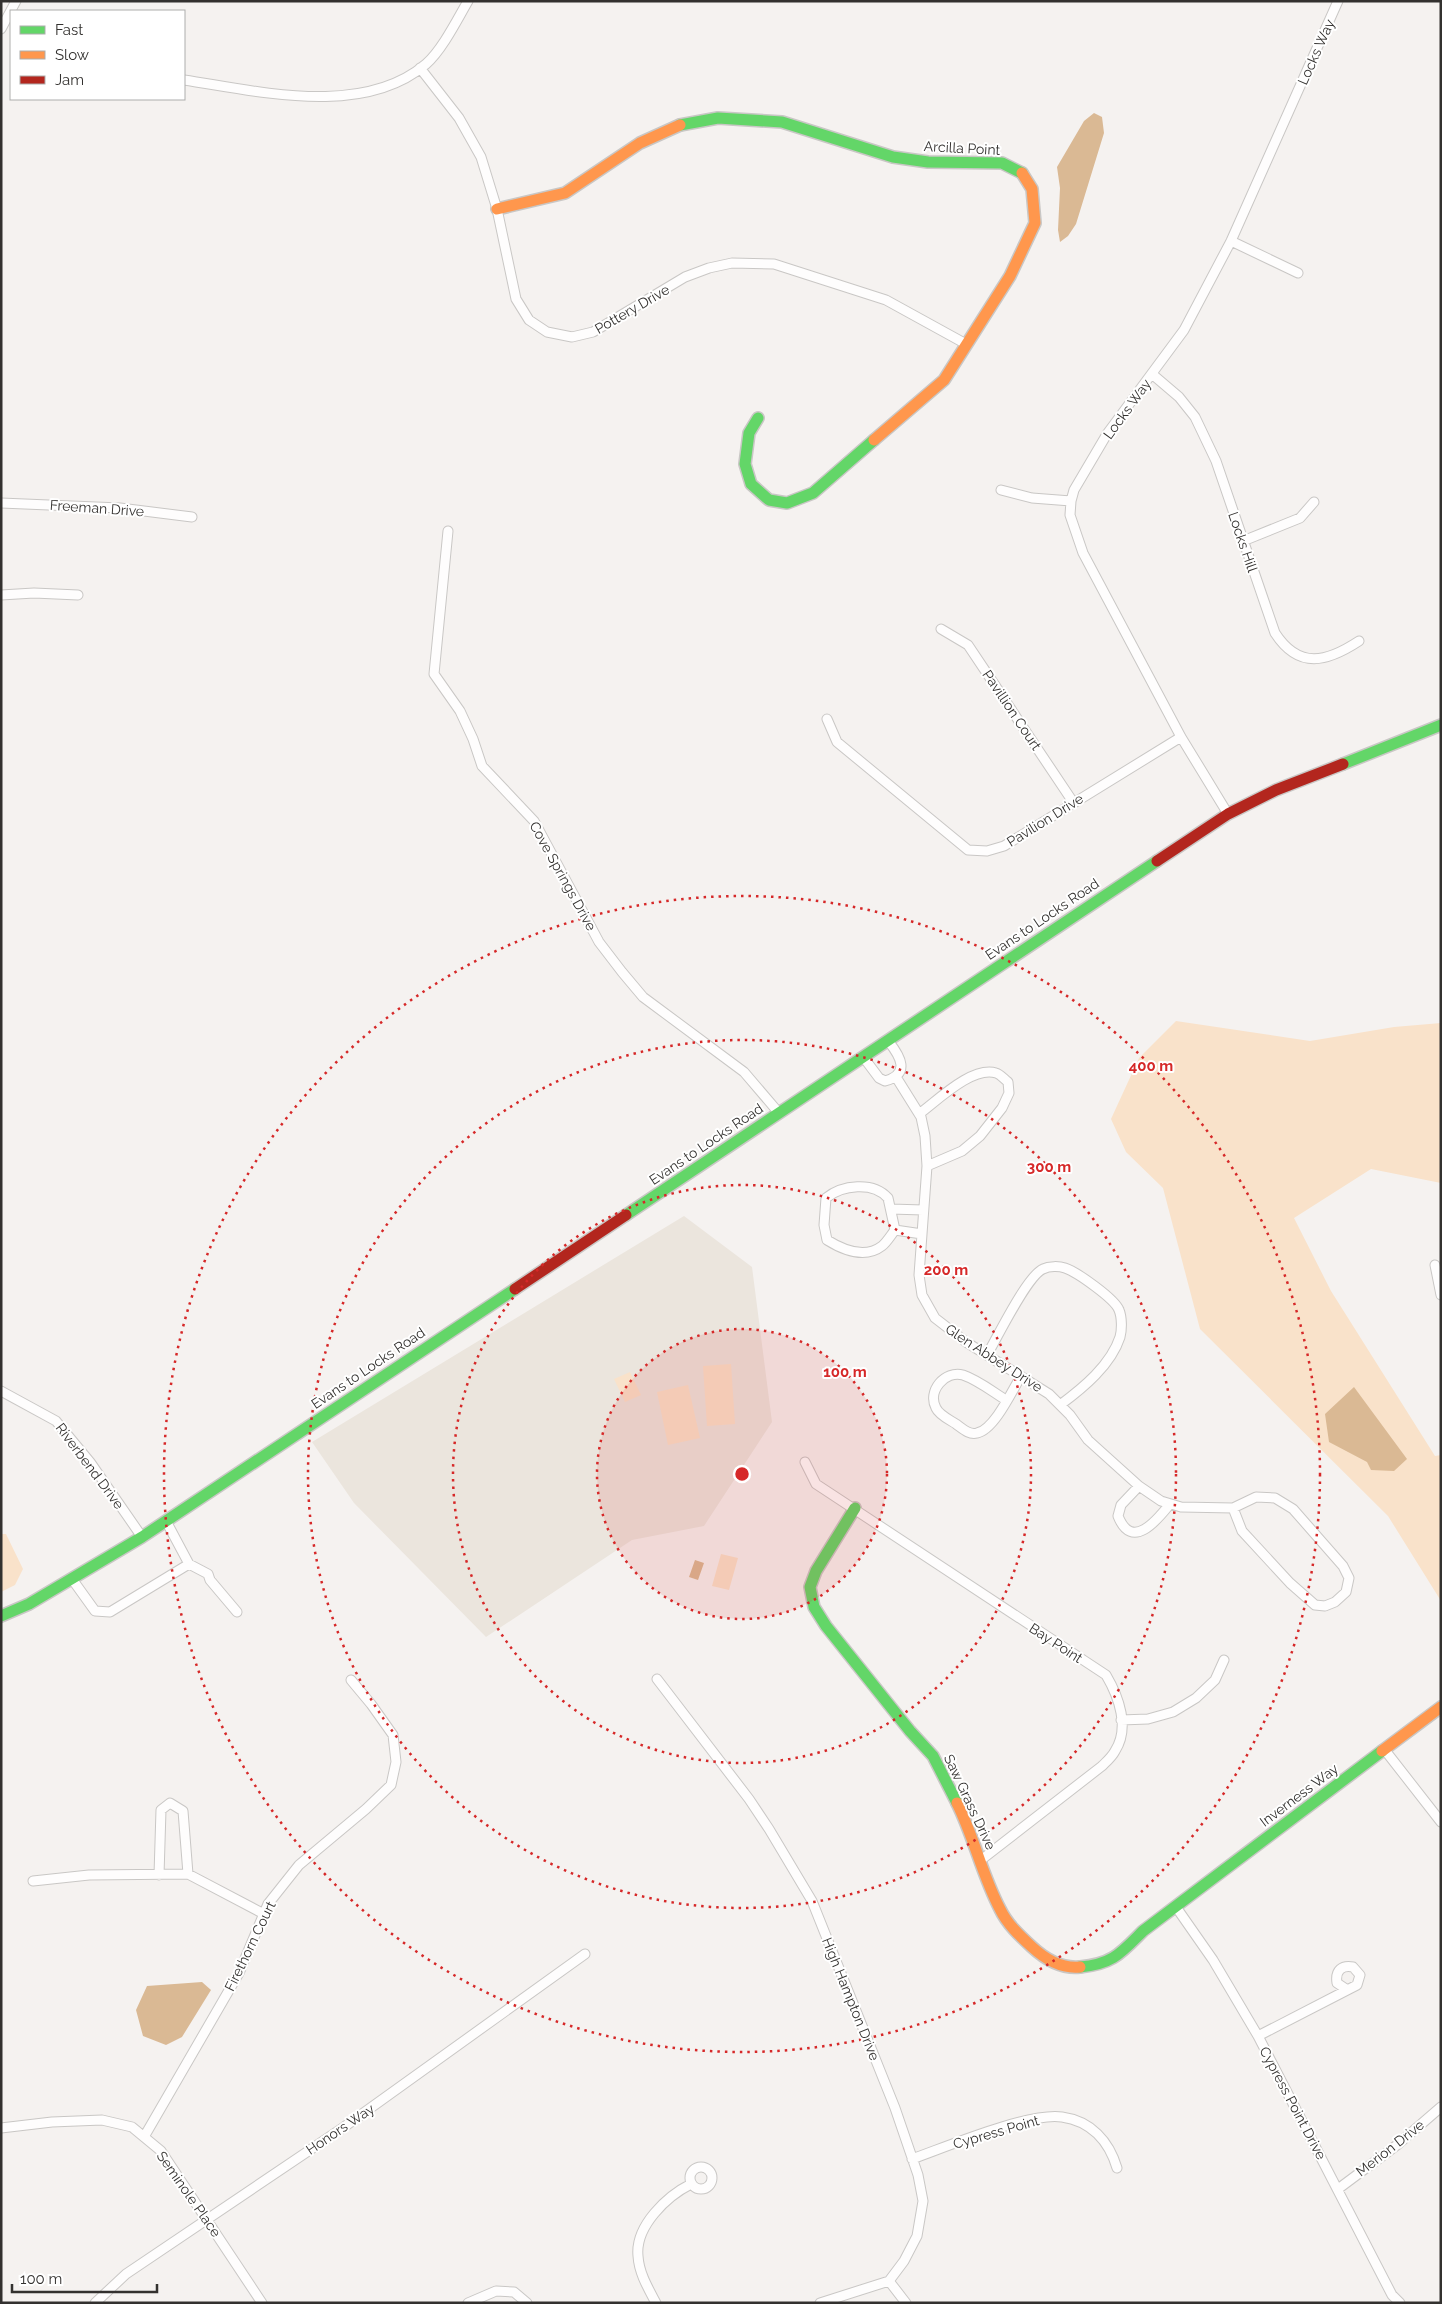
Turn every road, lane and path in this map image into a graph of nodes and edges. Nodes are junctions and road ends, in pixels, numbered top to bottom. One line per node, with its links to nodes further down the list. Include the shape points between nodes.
1 (468, 1): 5 (street, via 433,56)
2 (1338, 1): 8 (street, Locks Way)
3 (10, 17): 4 (street)
4 (5, 30)
5 (420, 68): 6 (street, via 407,79 379,90 328,97 287,96); 7 (street, Pottery Drive, via 459,118 481,157)
6 (185, 80)
7 (498, 209): 10 (street, Pottery Drive, via 516,299 529,320 547,332 572,336 594,332 685,277 709,268 732,263 774,264 886,300); 10 (street, Arcilla Point, via 565,193 640,143 680,125 718,118 782,122 893,157 928,162 1002,163 1021,171 1032,189 1035,222 1010,276)
8 (1231, 241): 9 (street); 11 (street, Locks Way, via 1184,330)
9 (1298, 273)
10 (966, 344): 12 (street, Arcilla Point, via 944,380 813,493 787,503 769,500 751,484 745,464 749,433)
11 (1152, 374): 14 (street, Locks Way, via 1108,434 1074,490); 19 (street, Locks Hill, via 1195,417 1216,461)
12 (758, 418)
13 (1001, 490): 14 (street, via 1032,498)
14 (1071, 501): 26 (street, via 1072,521 1084,552)
15 (1314, 502): 19 (street, via 1300,518)
16 (1, 503): 17 (street, Freeman Drive, via 120,508)
17 (192, 517)
18 (448, 531): 32 (street, Cove Springs Drive, via 434,674 460,711 482,766 534,821 600,942 643,997 744,1072)
19 (1242, 541): 23 (street, Locks Hill, via 1275,634 1284,646 1308,659 1328,658)
20 (1, 595): 21 (street)
21 (78, 595)
22 (941, 628): 27 (street, Pavillion Court, via 968,645)
23 (1359, 641)
24 (827, 719): 27 (street, Pavilion Drive, via 837,742 968,850 987,851 1004,846)
25 (1441, 725): 28 (street, Evans to Locks Road, via 1292,783)
26 (1181, 737): 27 (street, Pavilion Drive); 28 (street)
27 (1073, 802)
28 (1228, 814): 29 (street, Evans to Locks Road)
29 (889, 1042): 30 (street, Evans to Locks Road); 31 (street, via 902,1065)
30 (864, 1058): 31 (street, via 885,1081); 32 (street, Evans to Locks Road)
31 (896, 1076): 33 (street, Glen Abbey Drive)
32 (779, 1113): 51 (street, Evans to Locks Road)
33 (919, 1114): 34 (street, Glen Abbey Drive, via 925,1136); 34 (street, via 974,1074 998,1073 1008,1082 1009,1093 1002,1108 980,1136 962,1151)
34 (927, 1166): 36 (street, Glen Abbey Drive)
35 (890, 1209): 36 (street); 37 (street); 37 (street, via 888,1198 875,1189 858,1187 833,1192 826,1198 824,1209 826,1240 854,1252 872,1252 884,1245)
36 (923, 1210): 38 (street, Glen Abbey Drive)
37 (895, 1230): 38 (street)
38 (922, 1234): 41 (street, Glen Abbey Drive, via 919,1275 922,1295 935,1318)
39 (1435, 1265): 40 (street)
40 (1441, 1295)
41 (987, 1355): 42 (street, Glen Abbey Drive); 45 (street, via 1026,1288 1042,1269 1066,1268 1082,1278 1114,1302 1119,1310 1121,1336 1111,1356 1083,1388)
42 (1021, 1376): 44 (street); 45 (street, Glen Abbey Drive)
43 (1, 1391): 52 (street, Riverbend Drive, via 56,1421 90,1462)
44 (1006, 1400): 44 (street, via 990,1426 978,1433 968,1432 937,1410 933,1402 943,1378 952,1374 964,1375)
45 (1060, 1405): 47 (street, Glen Abbey Drive, via 1088,1440)
46 (805, 1462): 49 (street, Bay Point, via 816,1484)
47 (1139, 1486): 48 (street, Glen Abbey Drive); 48 (street, via 1121,1505 1118,1516 1127,1529 1144,1531)
48 (1170, 1504): 50 (street, Glen Abbey Drive)
49 (855, 1508): 61 (street, Bay Point, via 1106,1675 1116,1691); 64 (street, Saw Grass Drive, via 816,1571 810,1587 814,1607 933,1756)
50 (1233, 1508): 50 (street, Glen Abbey Drive, via 1242,1531 1315,1605 1335,1602 1346,1592 1349,1578 1343,1566 1293,1509 1276,1498 1256,1497)
51 (166, 1521): 52 (street, Evans to Locks Road); 53 (street)
52 (142, 1537): 54 (street, Evans to Locks Road)
53 (189, 1564): 54 (street, via 110,1612 94,1612); 55 (street, via 208,1574)
54 (72, 1580): 56 (street, Evans to Locks Road)
55 (237, 1612)
56 (1, 1616)
57 (1224, 1660): 61 (street, via 1215,1680 1196,1698 1173,1712 1148,1719)
58 (657, 1679): 76 (street, High Hampton Drive, via 749,1799 812,1901 895,2108)
59 (351, 1680): 69 (street, Firethorn Court, via 393,1736 396,1762 391,1785 299,1865 268,1904)
60 (1441, 1707): 62 (street, Inverness Way)
61 (1122, 1720): 64 (street, Bay Point, via 1116,1750 1102,1766)
62 (1384, 1749): 63 (street); 68 (street, Inverness Way)
63 (1441, 1822)
64 (982, 1860): 68 (street, Saw Grass Drive, via 1000,1910 1014,1930 1041,1955 1072,1968 1094,1966 1116,1958 1143,1931)
65 (188, 1874): 66 (street); 66 (street, via 183,1811 170,1802 161,1810); 69 (street)
66 (159, 1875): 67 (street, via 89,1875)
67 (33, 1880)
68 (1176, 1907): 72 (street, Cypress Point Drive, via 1213,1960)
69 (264, 1914): 75 (street, Firethorn Court, via 239,1973)
70 (585, 1954): 80 (street, Honors Way, via 344,2127)
71 (1346, 1989): 72 (street)
72 (1258, 2036): 79 (street, Cypress Point Drive)
73 (1441, 2107): 79 (street, Merion Drive)
74 (1, 2128): 75 (street, Seminole Place, via 102,2120 132,2127)
75 (144, 2137): 80 (street, Seminole Place, via 161,2151)
76 (912, 2159): 77 (street, Cypress Point, via 1019,2123 1062,2116 1094,2129 1107,2142); 81 (street, High Hampton Drive, via 923,2201 917,2236)
77 (1117, 2168)
78 (691, 2184): 86 (street, via 677,2190 642,2232 638,2254 642,2277)
79 (1338, 2189): 89 (street, Cypress Point Drive, via 1392,2295)
80 (206, 2218): 82 (street, Honors Way, via 126,2274); 83 (street, Seminole Place)
81 (889, 2281): 87 (street); 88 (street)
82 (95, 2303)
83 (262, 2303)
84 (468, 2303): 85 (street, via 496,2291 514,2292)
85 (527, 2303)
86 (656, 2303)
87 (820, 2303)
88 (906, 2303)
89 (1400, 2303)

